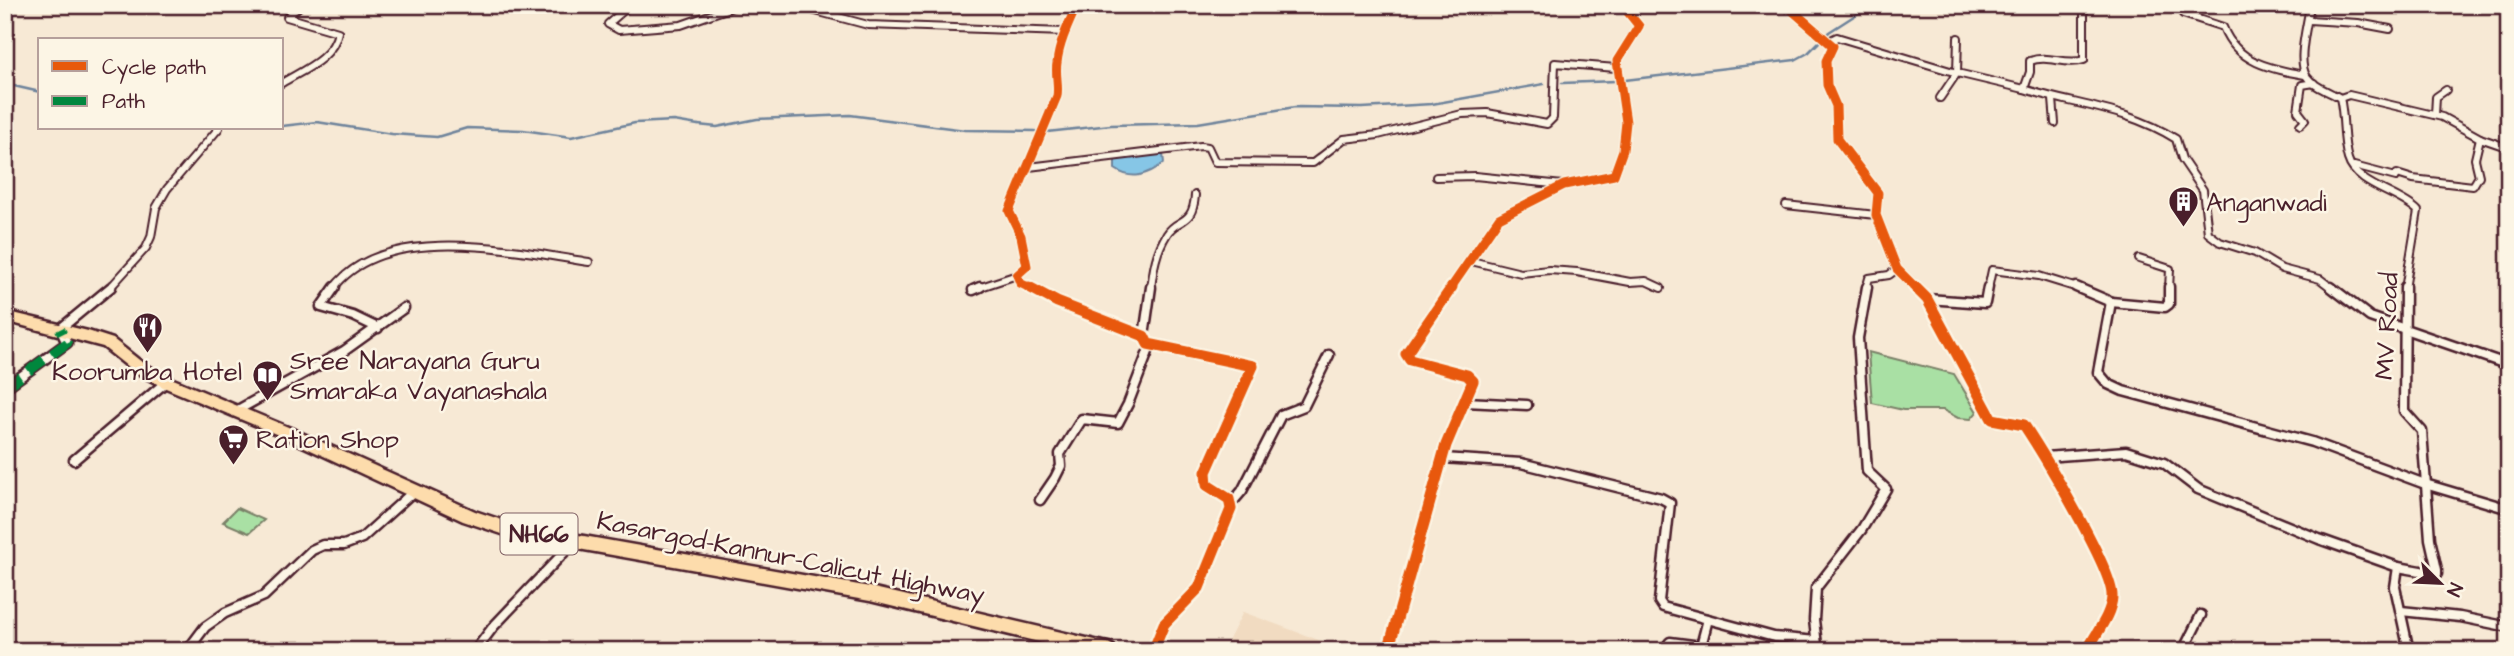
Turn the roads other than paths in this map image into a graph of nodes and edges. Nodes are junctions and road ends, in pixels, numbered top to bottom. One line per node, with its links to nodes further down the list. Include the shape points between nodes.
1 (301, 5): 20 (street, via 287,17 331,28 339,36 334,47)
2 (630, 5): 3 (street, via 610,27 681,25)
3 (738, 5)
4 (793, 5): 14 (street, via 869,25)
5 (1077, 5): 14 (street)
6 (1622, 5): 17 (street, via 1639,26 1634,39 1620,50)
7 (1800, 5): 10 (street)
8 (2084, 5): 22 (street, via 2084,60 2036,58 2030,61)
9 (2310, 5): 12 (street)
10 (1787, 7): 15 (street)
11 (2183, 14): 19 (street, via 2223,27 2234,49 2268,69)
12 (2309, 20): 13 (street); 19 (street)
13 (2389, 29)
14 (1065, 32): 34 (street, via 1056,65 1056,96)
15 (1826, 37): 18 (street); 41 (street, via 1833,46 1826,61 1827,85 1836,106 1837,139 1878,193)
16 (1958, 38): 18 (street)
17 (1616, 68): 34 (street, via 1555,63 1555,117 1547,124 1487,113 1462,114 1344,139 1321,159 1305,164 1214,162 1208,147 1201,146); 37 (street, via 1625,108 1623,150 1614,175)
18 (1957, 73): 22 (street); 24 (street)
19 (2305, 75): 21 (street)
20 (284, 82)
21 (2314, 83): 25 (street); 29 (street, via 2302,85 2298,111 2305,120)
22 (2024, 89): 26 (street)
23 (2446, 90): 27 (street, via 2436,97)
24 (1940, 98)
25 (2340, 98): 27 (street, via 2349,95); 33 (street)
26 (2053, 99): 28 (street); 55 (street, via 2108,108 2146,121 2176,139 2182,159 2203,190 2207,233 2282,269 2320,279 2370,317)
27 (2435, 115): 31 (street)
28 (2054, 123)
29 (2300, 125)
30 (217, 130): 54 (street, via 162,196 146,248 127,271)
31 (2480, 138): 32 (street); 36 (street, via 2475,159 2479,176 2473,186)
32 (2509, 148)
33 (2350, 165): 36 (street); 39 (street, MV Road)
34 (1030, 167): 46 (street, via 1009,211 1027,265)
35 (1436, 177): 37 (street)
36 (2396, 177): 39 (street)
37 (1564, 185): 43 (street, via 1499,218)
38 (1195, 195): 56 (street, via 1195,207 1185,223 1168,231 1155,259)
39 (2397, 195): 55 (street, MV Road, via 2418,211 2405,289)
40 (1786, 205): 41 (street)
41 (1876, 215): 45 (street)
42 (2139, 259): 50 (street, via 2170,269 2169,304)
43 (1471, 261): 47 (street, via 1521,273 1577,272 1646,281); 62 (street, via 1406,356 1467,375 1473,381)
44 (589, 262): 53 (street, via 465,244 420,246 367,261 342,278 321,307)
45 (1897, 269): 49 (street); 79 (street, via 1869,278 1858,338 1867,471 1886,489 1816,588)
46 (1017, 275): 48 (street); 56 (street, via 1020,283 1057,302)
47 (1661, 288)
48 (973, 290)
49 (1927, 299): 50 (street, via 1984,303 1992,270 2003,270 2052,279); 65 (street, via 1986,411 1992,419 2024,425)
50 (2111, 302): 68 (street, via 2098,373 2108,384 2312,442)
51 (404, 308): 53 (street)
52 (5, 316): 54 (highway, Kasargod-Kannur-Calicut Highway / NH66)
53 (378, 328): 64 (street)
54 (60, 329): 60 (highway, Kasargod-Kannur-Calicut Highway / NH66, via 108,343); 61 (street, via 67,343)
55 (2407, 330): 59 (street); 68 (street, MV Road, via 2404,411 2422,431)
56 (1144, 336): 57 (street)
57 (1151, 344): 70 (street, via 1118,423 1082,419 1060,454 1058,473); 71 (street, via 1253,366 1206,472 1207,485 1229,499)
58 (1329, 355): 71 (street, via 1311,396 1304,406 1282,415)
59 (2509, 365)
60 (166, 382): 64 (highway, Kasargod-Kannur-Calicut Highway / NH66); 67 (street)
61 (5, 388)
62 (1465, 401): 63 (street); 66 (street)
63 (1527, 405)
64 (235, 411): 69 (highway, Kasargod-Kannur-Calicut Highway / NH66)
65 (2045, 457): 74 (street, via 2126,451 2164,463 2198,489); 87 (street, via 2097,550 2113,595)
66 (1443, 458): 77 (street, via 1521,463 1670,503 1659,601 1663,607); 84 (street)
67 (74, 460)
68 (2425, 484): 72 (street); 74 (street, MV Road, via 2437,574)
69 (414, 491): 73 (highway, Kasargod-Kannur-Calicut Highway / NH66, via 511,530); 80 (street, via 362,538 312,550 264,596 205,627)
70 (1040, 500)
71 (1230, 505): 83 (street, via 1199,588 1164,624)
72 (2509, 509)
73 (577, 539): 81 (street); 82 (highway, Kasargod-Kannur-Calicut Highway / NH66, via 870,594)
74 (2398, 567): 75 (street, via 2395,587)
75 (2401, 611): 78 (street); 89 (street)
76 (2201, 615): 88 (street)
77 (1708, 619): 79 (street, via 1774,637); 85 (street, via 1701,646 1670,642)
78 (2509, 627)
79 (1816, 641): 86 (street)
80 (187, 651)
81 (475, 651)
82 (1108, 651)
83 (1153, 651)
84 (1388, 651)
85 (1663, 651)
86 (1825, 651)
87 (2087, 651)
88 (2183, 651)
89 (2409, 651)

